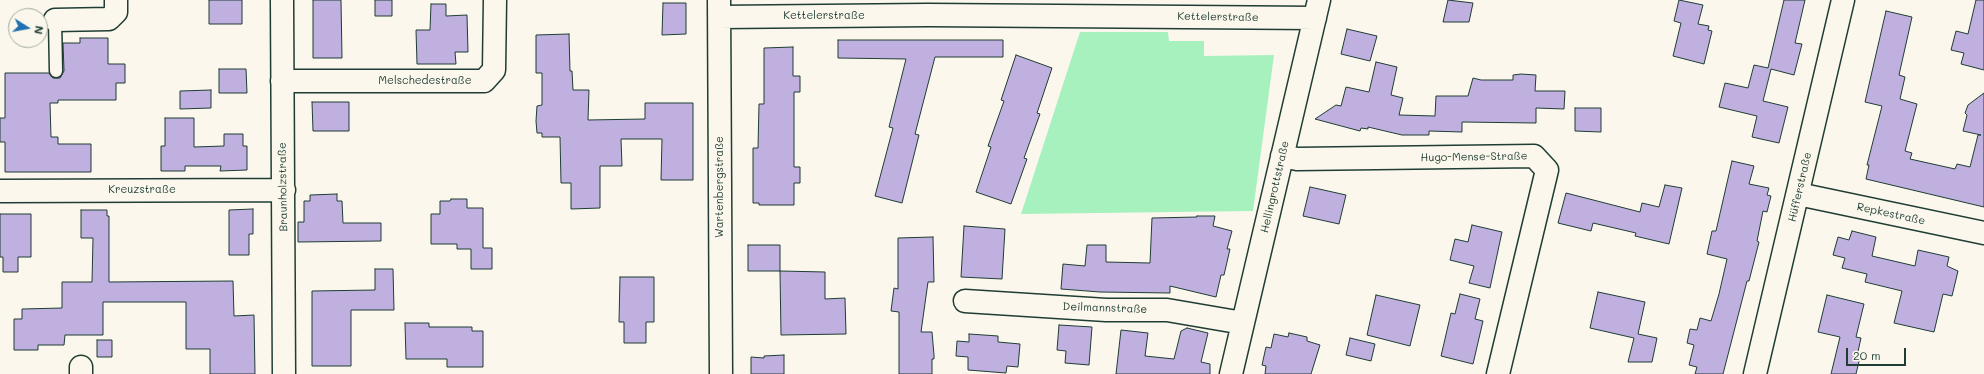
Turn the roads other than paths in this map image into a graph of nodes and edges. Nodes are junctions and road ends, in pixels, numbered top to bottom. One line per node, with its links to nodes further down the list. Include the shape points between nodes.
1 (116, 0): 9 (street, via 116,12 110,19)
2 (282, 0): 11 (street, Braunholzstraße)
3 (494, 0): 11 (street, Melschedestraße, via 494,70 484,81)
4 (1844, 0): 15 (street, Hüfferstraße)
5 (719, 8): 6 (street, Kettelerstraße); 20 (street, Wartenbergstraße)
6 (928, 8): 7 (street, Kettelerstraße)
7 (1121, 8): 8 (street, Kettelerstraße)
8 (1317, 9): 12 (street, Hellingrottstraße)
9 (55, 20): 10 (lane)
10 (56, 71)
11 (282, 81): 13 (street, Braunholzstraße)
12 (1282, 156): 18 (street, Hellingrottstraße); 22 (street, Hugo-Mense-Straße, via 1297,160 1534,156 1547,170)
13 (284, 190): 14 (street, Kreuzstraße); 19 (street, Braunholzstraße)
14 (0, 191)
15 (1798, 194): 16 (street, Repkestraße); 23 (street, Hüfferstraße)
16 (1984, 233)
17 (965, 301): 18 (street, Deilmannstraße, via 1106,310 1168,310)
18 (1243, 322): 21 (street, Hellingrottstraße)
19 (284, 374)
20 (721, 374)
21 (1231, 374)
22 (1498, 374)
23 (1755, 374)

